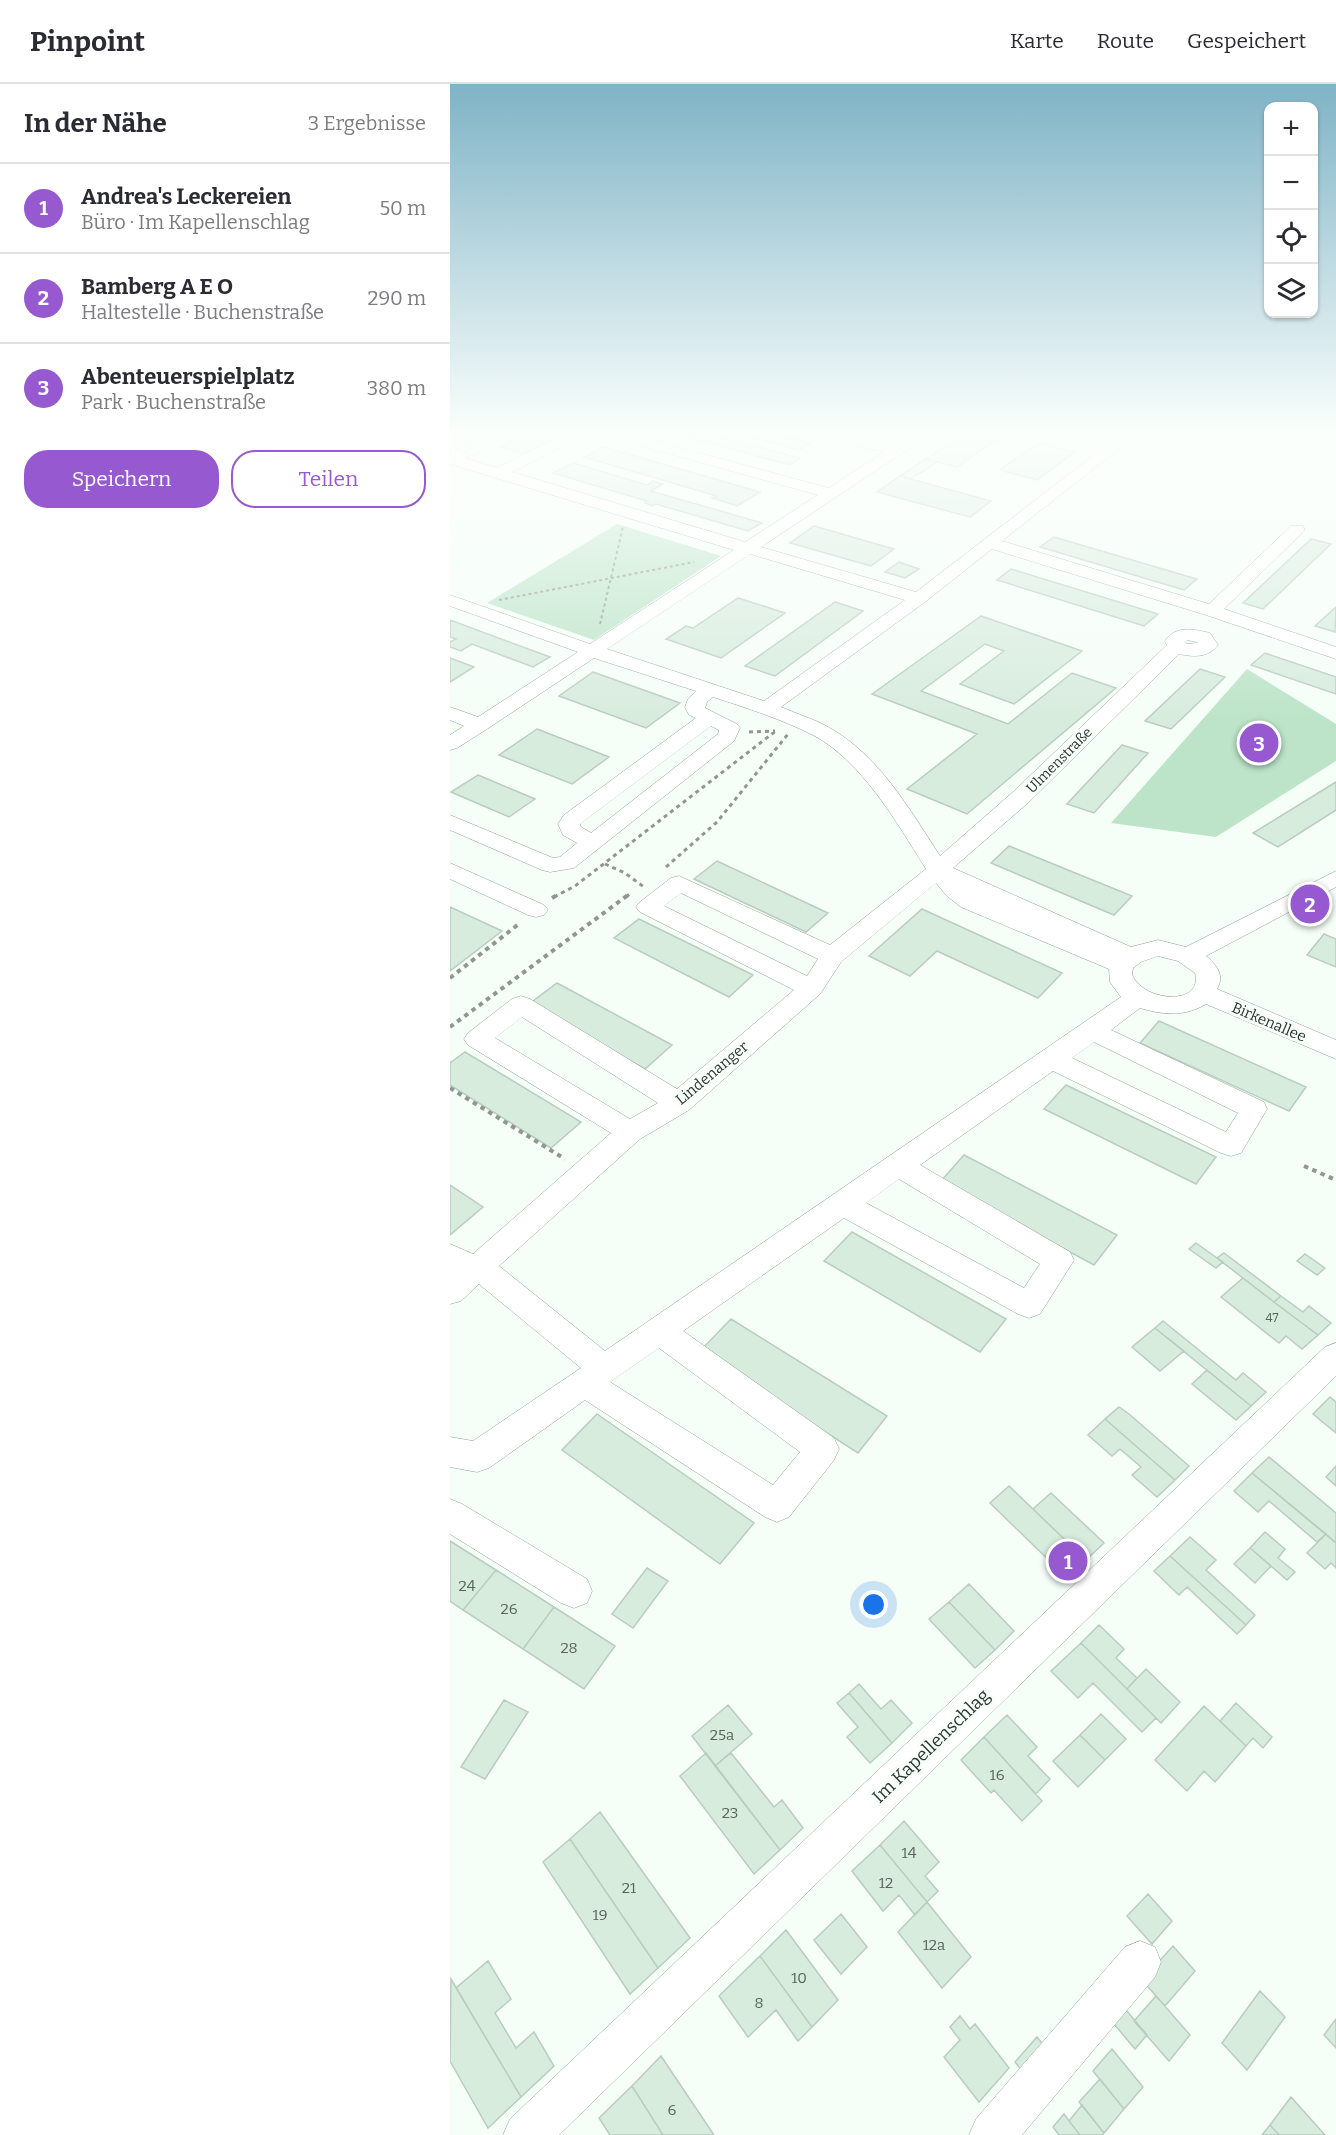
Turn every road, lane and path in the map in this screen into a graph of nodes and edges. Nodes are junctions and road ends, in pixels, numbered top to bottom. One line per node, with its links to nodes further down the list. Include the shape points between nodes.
1 (623, 527): 9 (path)
2 (674, 527): 7 (street)
3 (780, 527): 7 (street)
4 (1011, 527): 6 (street)
5 (1297, 530): 13 (street)
6 (990, 543): 10 (street); 13 (street)
7 (748, 548): 10 (street); 15 (street)
8 (699, 561): 9 (path)
9 (611, 579): 12 (path); 15 (path)
10 (919, 598): 18 (street)
11 (450, 600): 12 (street)
12 (472, 607): 15 (street)
13 (1212, 611): 16 (street)
14 (1177, 646): 31 (street, Ulmenstraße, via 1021,797)
15 (593, 651): 17 (street); 22 (street)
16 (1336, 653)
17 (710, 690): 18 (street); 20 (street, via 698,699 695,707)
18 (767, 708): 21 (street)
19 (450, 713): 22 (street)
20 (709, 718): 24 (street, via 726,725); 27 (street, via 572,820 571,830)
21 (792, 719): 23 (path); 29 (path, via 788,734 736,803 690,850); 31 (street, via 822,732 859,761 890,796)
22 (480, 724): 25 (street)
23 (776, 731): 24 (path); 28 (path)
24 (730, 732): 27 (street)
25 (450, 744)
26 (450, 822): 27 (street, via 550,865 566,863)
27 (593, 843)
28 (604, 864): 33 (path); 35 (path)
29 (665, 868)
30 (450, 870): 35 (street)
31 (938, 870): 37 (street, Lindenanger); 38 (street)
32 (1334, 881): 36 (street)
33 (651, 887): 37 (street, via 679,883); 40 (street, via 648,907)
34 (632, 892): 43 (path)
35 (536, 910): 39 (path)
36 (1190, 955): 38 (street, via 1158,948 1142,950); 41 (street, via 1207,973 1208,984)
37 (832, 956): 40 (street, Lindenanger)
38 (1126, 961): 42 (street, via 1120,974)
39 (450, 978)
40 (811, 988): 48 (street, Lindenanger)
41 (1203, 993): 42 (street, via 1181,1004 1166,1005); 45 (street, Birkenallee)
42 (1138, 997): 44 (street)
43 (450, 1027)
44 (1092, 1031): 46 (street); 46 (street, via 1254,1109 1231,1146)
45 (1336, 1050)
46 (1051, 1059): 50 (street)
47 (450, 1088): 52 (path)
48 (679, 1102): 49 (street, Lindenanger); 49 (street, via 521,1005 477,1039)
49 (630, 1132): 52 (street, Lindenanger)
50 (898, 1165): 54 (street); 54 (street, via 1059,1260 1029,1305)
51 (1304, 1166): 53 (path)
52 (586, 1172): 56 (street, Lindenanger)
53 (1336, 1180)
54 (842, 1203): 58 (street)
55 (450, 1256): 56 (street, via 462,1264)
56 (479, 1267): 57 (street, Lindenanger); 60 (street)
57 (450, 1292)
58 (660, 1332): 60 (street); 60 (street, via 822,1449 777,1506)
59 (1336, 1356): 65 (street, Im Kapellenschlag)
60 (595, 1376): 61 (street)
61 (464, 1455)
62 (450, 1515): 63 (street)
63 (574, 1591)
64 (1140, 1962): 66 (street)
65 (526, 2135)
66 (992, 2135)

